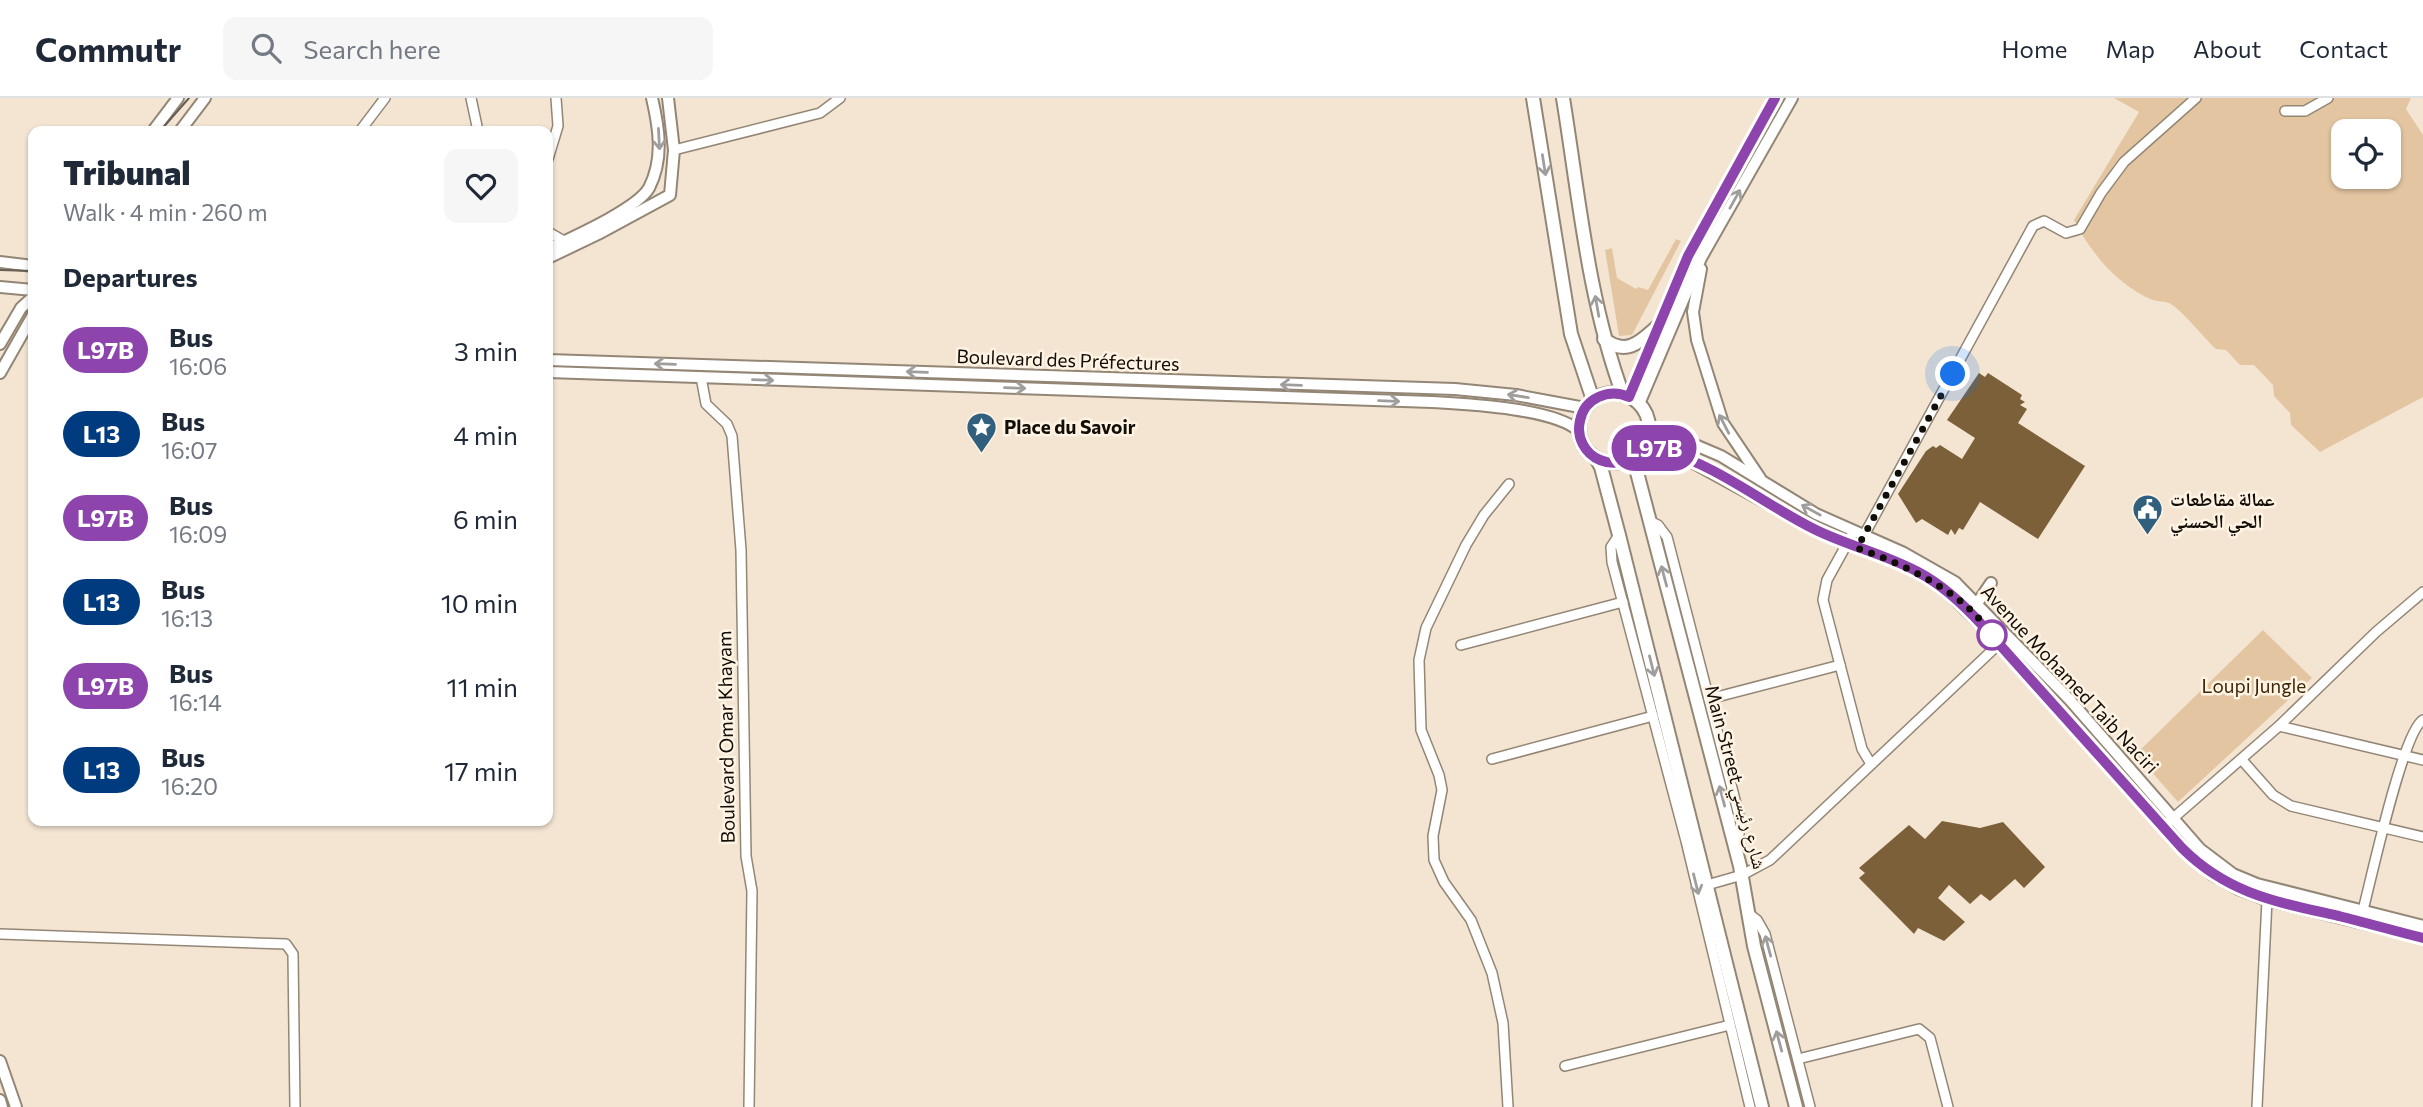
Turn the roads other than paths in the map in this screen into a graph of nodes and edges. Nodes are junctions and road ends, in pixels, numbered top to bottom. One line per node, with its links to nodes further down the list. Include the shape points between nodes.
1 (178, 98): 16 (street)
2 (205, 98): 17 (street)
3 (385, 98): 18 (street)
4 (471, 98): 19 (street)
5 (556, 98): 20 (street, via 558,126)
6 (652, 98): 23 (street, one-way to 23, via 659,150)
7 (668, 98): 21 (street)
8 (840, 98): 21 (street, via 820,113)
9 (1533, 98): 48 (main road, one-way to 48, via 1571,334)
10 (1563, 98): 38 (main road, one-way to 10)
11 (1775, 98): 37 (street, via 1699,233)
12 (1792, 98): 29 (street, one-way to 12)
13 (2196, 98): 56 (street, via 2124,162 2080,229 2066,233 2044,221 2033,226)
14 (2328, 98): 15 (street, via 2305,111)
15 (2285, 111)
16 (157, 126)
17 (184, 126)
18 (364, 126)
19 (477, 126)
20 (553, 142)
21 (674, 150): 22 (street)
22 (669, 180): 23 (street, via 663,176); 24 (street, via 671,191)
23 (651, 184): 24 (street, via 653,197); 26 (street, via 637,200)
24 (659, 199): 28 (street)
25 (553, 235): 26 (street)
26 (564, 241): 27 (street)
27 (553, 246)
28 (553, 256)
29 (1701, 258): 47 (street); 53 (street, one-way to 29, via 1723,423 1697,341 1693,312)
30 (0, 262): 31 (street)
31 (28, 265)
32 (5, 288): 33 (street); 35 (street, via 18,298)
33 (28, 290)
34 (28, 302): 35 (street)
35 (21, 308): 39 (street)
36 (28, 324): 43 (street)
37 (1658, 326): 38 (main road, via 1634,346 1619,347); 47 (street)
38 (1604, 339): 47 (main road)
39 (0, 344)
40 (553, 360): 41 (street, Boulevard des Préfectures, one-way to 40)
41 (709, 365): 44 (street, Boulevard des Préfectures, one-way to 41); 45 (street)
42 (553, 372): 45 (street, Boulevard des Préfectures)
43 (0, 373)
44 (973, 374): 46 (street); 48 (street, Boulevard des Préfectures, one-way to 44, via 1465,390)
45 (705, 378): 46 (street, Boulevard des Préfectures, one-way to 46); 96 (street, Boulevard Omar Khayam, via 706,404 727,424 732,436 740,521 746,856 752,891)
46 (973, 387): 50 (street, Boulevard des Préfectures, one-way to 50, via 1475,405 1556,419)
47 (1630, 398): 48 (main road, via 1611,393); 49 (main road, via 1646,414)
48 (1589, 404): 50 (main road)
49 (1648, 425): 51 (main road); 53 (street, Avenue Mohamed Taib Naciri, via 1708,450)
50 (1579, 431): 52 (main road, via 1584,446)
51 (1637, 453): 52 (main road, via 1615,463); 55 (main road, Main Street شارع رئيسي); 58 (street, Avenue Mohamed Taib Naciri, via 1661,449 1692,461)
52 (1596, 458): 57 (main road)
53 (1761, 480): 56 (street, Avenue Mohamed Taib Naciri, one-way to 53, via 1816,514)
54 (1509, 484): 97 (street, via 1466,545 1426,628 1419,660 1421,730 1442,790 1433,836 1434,860 1471,920 1495,982 1503,1023)
55 (1650, 521): 66 (street, via 1667,537); 79 (main road, Main Street شارع رئيسي, one-way to 55)
56 (1859, 533): 58 (street); 62 (street, Avenue Mohamed Taib Naciri, via 1938,571)
57 (1619, 535): 61 (street, via 1610,552); 81 (main road, one-way to 81)
58 (1852, 546): 63 (street, Avenue Mohamed Taib Naciri, via 1931,579); 65 (street, via 1823,593)
59 (1991, 583): 62 (street)
60 (2423, 592): 69 (street)
61 (1623, 602): 64 (street); 67 (street)
62 (1978, 602): 75 (street, Avenue Mohamed Taib Naciri)
63 (2000, 643): 74 (street); 76 (street, Avenue Mohamed Taib Naciri)
64 (1461, 645)
65 (1840, 665): 66 (street); 74 (street, via 1862,749)
66 (1709, 699): 79 (street, via 1741,823 1741,831)
67 (1653, 716): 71 (street); 88 (street, one-way to 88)
68 (2423, 720): 70 (street, via 2414,727)
69 (2279, 726): 70 (street); 72 (street)
70 (2403, 755): 73 (street); 77 (street)
71 (1492, 759)
72 (2242, 760): 75 (street); 77 (street, via 2273,794 2291,806)
73 (2423, 760)
74 (1871, 764): 80 (street, via 1770,860)
75 (2173, 818): 76 (street); 83 (street, Avenue Mohamed Taib Naciri, via 2200,849 2233,874)
76 (2163, 827): 82 (street, Avenue Mohamed Taib Naciri, via 2213,875)
77 (2385, 828): 78 (street); 83 (street)
78 (2423, 837)
79 (1733, 839): 80 (main road, Main Street شارع رئيسي)
80 (1742, 876): 81 (street); 84 (main road, Main Street شارع رئيسي)
81 (1707, 885): 99 (main road)
82 (2267, 900): 87 (street, Avenue Mohamed Taib Naciri); 103 (street)
83 (2363, 910): 85 (street, Avenue Mohamed Taib Naciri)
84 (1748, 913): 89 (street, one-way to 84, via 1765,934); 100 (main road, Main Street شارع رئيسي, one-way to 84)
85 (2423, 926)
86 (0, 934): 95 (street, via 286,944 293,954)
87 (2423, 939)
88 (1730, 1025): 91 (street); 98 (street)
89 (1798, 1059): 101 (street); 102 (street, via 1919,1028 1930,1038)
90 (0, 1061): 94 (street)
91 (1565, 1066)
92 (0, 1100): 93 (street)
93 (2, 1107)
94 (16, 1107)
95 (295, 1107)
96 (749, 1107)
97 (1508, 1107)
98 (1750, 1107)
99 (1762, 1107)
100 (1796, 1107)
101 (1810, 1107)
102 (1948, 1107)
103 (2257, 1107)

